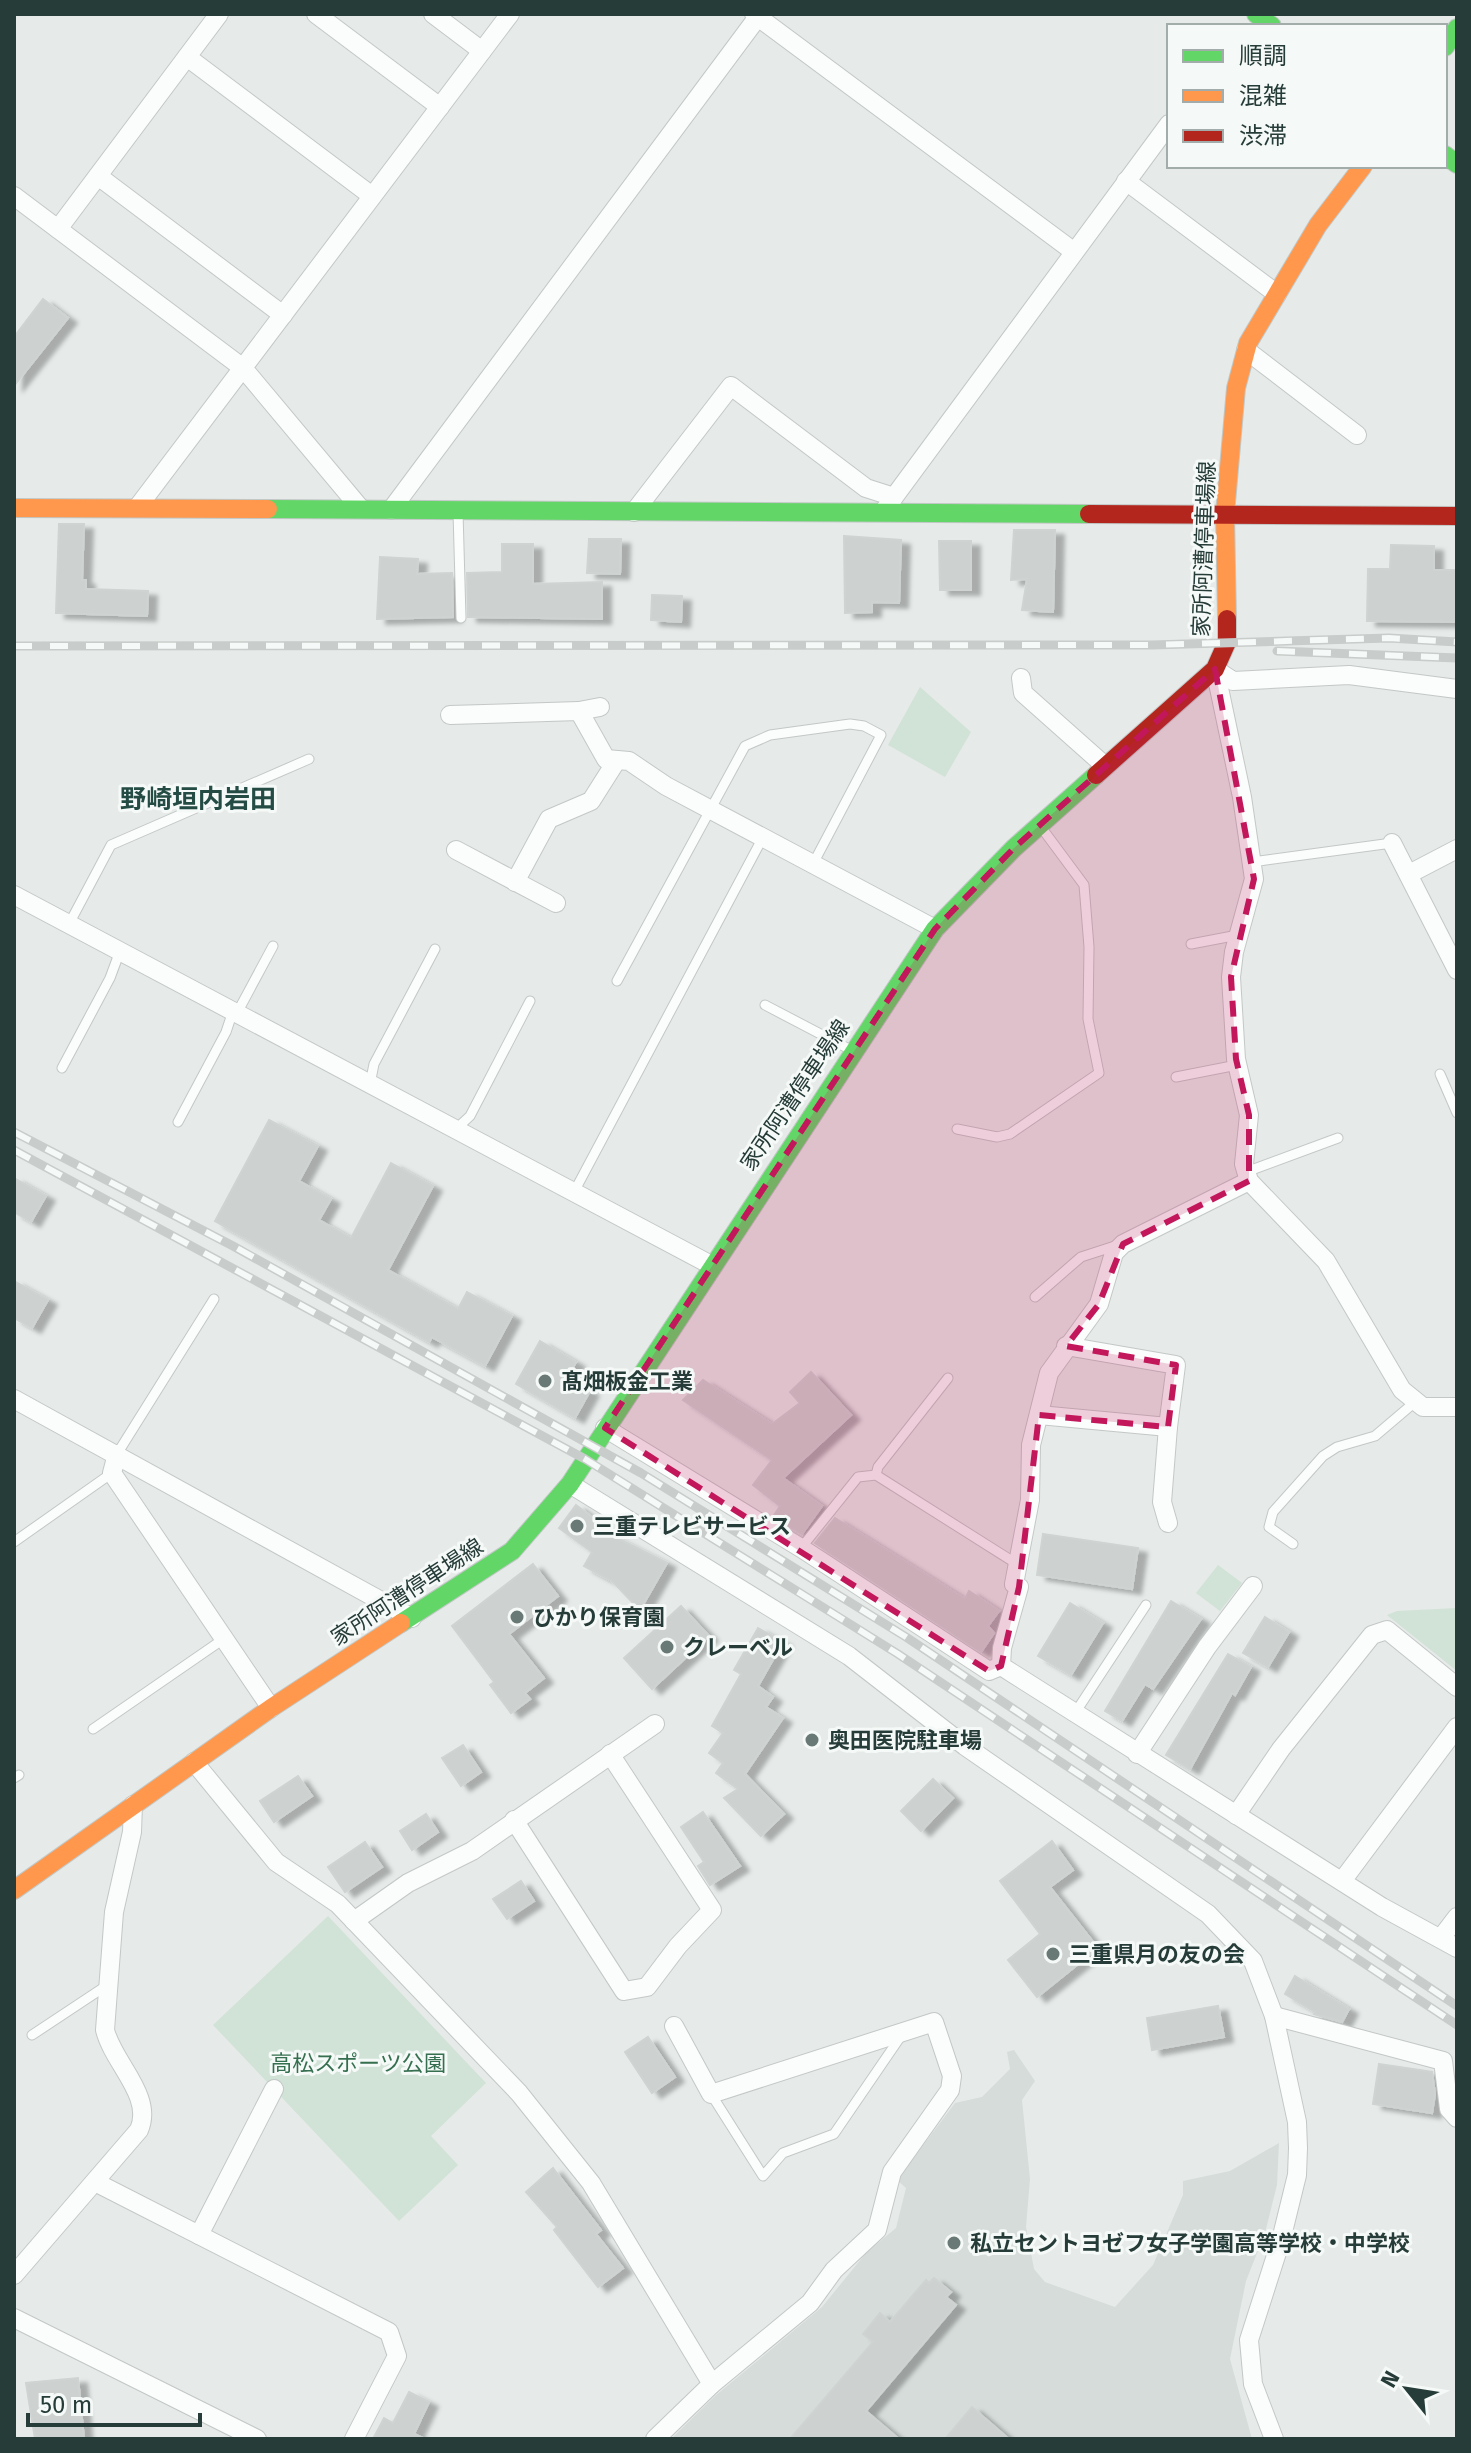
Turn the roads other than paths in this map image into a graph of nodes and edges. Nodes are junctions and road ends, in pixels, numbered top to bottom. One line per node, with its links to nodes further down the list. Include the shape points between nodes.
1 (219, 14): 7 (street)
2 (316, 14): 8 (street)
3 (433, 14): 6 (street)
4 (510, 14): 6 (street)
5 (757, 15): 16 (street); 26 (street)
6 (482, 51): 8 (street)
7 (187, 57): 11 (street); 14 (street)
8 (440, 107): 14 (street)
9 (1167, 127): 12 (street)
10 (1361, 168): 17 (main road, 家所阿漕停車場線, via 1318,225)
11 (98, 176): 15 (street); 18 (street)
12 (1126, 181): 16 (street); 17 (street)
13 (14, 196): 15 (street)
14 (372, 196): 18 (street)
15 (58, 229): 20 (street)
16 (1073, 251): 22 (street)
17 (1277, 294): 19 (main road, 家所阿漕停車場線)
18 (283, 315): 20 (street)
19 (1246, 350): 21 (street); 29 (main road, 家所阿漕停車場線, via 1236,388)
20 (243, 368): 24 (street); 25 (street)
21 (1357, 435)
22 (888, 505): 28 (main road); 28 (street, via 731,386); 29 (main road)
23 (14, 508): 24 (main road)
24 (137, 508): 25 (main road)
25 (361, 509): 26 (main road)
26 (391, 510): 27 (main road)
27 (458, 512): 28 (main road); 31 (lane)
28 (634, 512)
29 (1225, 514): 30 (main road); 32 (main road, 家所阿漕停車場線, via 1227,642)
30 (1457, 516)
31 (461, 618)
32 (1215, 669): 34 (street, via 1233,681 1349,675); 40 (main road, 家所阿漕停車場線); 48 (street)
33 (1021, 678): 40 (street, via 1023,693)
34 (1457, 689)
35 (600, 707): 36 (street)
36 (579, 711): 37 (street); 39 (street, via 606,759)
37 (450, 715)
38 (309, 759): 53 (lane, via 111,845)
39 (617, 760): 41 (street, via 629,761); 50 (street, via 591,801 549,819)
40 (1104, 765): 42 (main road, 家所阿漕停車場線)
41 (708, 809): 43 (street); 47 (lane, via 745,746 770,735 864,726 881,735); 61 (lane)
42 (1039, 825): 54 (main road, 家所阿漕停車場線); 74 (lane, via 1084,885 1088,1019 1099,1073 1010,1134 997,1137)
43 (762, 839): 47 (street); 77 (lane)
44 (1392, 843): 48 (lane); 49 (street)
45 (1457, 849): 49 (street)
46 (456, 850): 50 (street)
47 (814, 862): 54 (street)
48 (1252, 862): 55 (street, via 1254,879)
49 (1409, 874): 60 (street)
50 (515, 882): 52 (street)
51 (14, 895): 53 (street)
52 (556, 903)
53 (69, 924): 59 (street)
54 (935, 929): 65 (main road, 家所阿漕停車場線)
55 (1238, 935): 56 (lane); 66 (street, via 1231,977)
56 (1191, 944)
57 (273, 946): 64 (lane)
58 (435, 949): 70 (lane, via 374,1064)
59 (120, 951): 64 (street); 67 (lane)
60 (1457, 970)
61 (617, 981)
62 (530, 1001): 73 (lane, via 470,1116)
63 (765, 1005): 65 (lane)
64 (235, 1012): 70 (street); 72 (lane)
65 (853, 1051): 79 (main road, 家所阿漕停車場線)
66 (1237, 1065): 69 (lane); 76 (street, via 1249,1115)
67 (62, 1068)
68 (1440, 1074): 71 (lane)
69 (1176, 1077)
70 (370, 1084): 73 (street)
71 (1457, 1113)
72 (178, 1122)
73 (456, 1129): 77 (street)
74 (957, 1129)
75 (1338, 1138): 76 (lane)
76 (1247, 1176): 78 (street); 85 (street, via 1326,1261 1402,1390)
77 (574, 1192): 79 (street)
78 (1123, 1244): 80 (lane, via 1081,1257); 82 (street, via 1114,1253 1099,1304)
79 (711, 1265): 89 (main road, 家所阿漕停車場線)
80 (1035, 1297)
81 (214, 1299): 90 (lane)
82 (1066, 1346): 87 (street, via 1049,1373); 88 (street, via 1176,1365)
83 (948, 1378): 91 (lane)
84 (14, 1399): 90 (street)
85 (1415, 1402): 86 (street, via 1431,1408); 95 (lane, via 1375,1436 1323,1456 1273,1512 1269,1527)
86 (1457, 1407)
87 (1039, 1415): 88 (street); 97 (street)
88 (1168, 1427): 93 (street, via 1162,1502)
89 (605, 1428): 92 (main road, 家所阿漕停車場線); 96 (street)
90 (114, 1463): 94 (lane); 100 (street); 101 (street)
91 (876, 1475): 96 (lane, via 858,1477); 97 (lane)
92 (570, 1484): 100 (main road, 家所阿漕停車場線, via 512,1551); 122 (street, via 849,1656 965,1746 1208,1914 1253,1961)
93 (1168, 1523)
94 (14, 1542)
95 (1293, 1544)
96 (801, 1548): 102 (street, via 989,1671)
97 (1017, 1564): 102 (street, via 1014,1584 1019,1587)
98 (1253, 1586): 110 (street)
99 (1146, 1605): 105 (lane)
100 (412, 1618): 104 (main road, 家所阿漕停車場線)
101 (225, 1638): 104 (street); 108 (lane)
102 (1001, 1666): 105 (street)
103 (1457, 1687): 113 (street, via 1387,1630 1372,1635)
104 (271, 1708): 111 (main road, 家所阿漕停車場線)
105 (1075, 1713): 110 (street)
106 (655, 1724): 109 (street)
107 (1457, 1727): 115 (street)
108 (93, 1729)
109 (610, 1754): 114 (street); 114 (street, via 712,1910 647,1987 624,1991)
110 (1137, 1754): 113 (street)
111 (194, 1762): 112 (main road, 家所阿漕停車場線); 118 (street, via 276,1862)
112 (133, 1805): 116 (main road, 家所阿漕停車場線); 121 (street, via 114,1912)
113 (1236, 1815): 115 (street)
114 (514, 1820): 118 (street)
115 (1342, 1881): 119 (street)
116 (14, 1890)
117 (1457, 1917): 119 (street)
118 (354, 1921): 134 (street, via 519,2093 591,2183)
119 (1441, 1938): 120 (street)
120 (1457, 1948)
121 (110, 1984): 125 (lane); 130 (street, via 105,2030 144,2111 139,2130)
122 (1274, 2016): 126 (street); 138 (street, via 1297,2122 1297,2175 1253,2318 1249,2350 1253,2384)
123 (674, 2026): 128 (street)
124 (903, 2032): 128 (street); 128 (lane, via 834,2134 783,2153 763,2176); 134 (street, via 934,2022 952,2076 950,2090 892,2172 877,2230 834,2270 810,2303)
125 (32, 2035)
126 (1450, 2065): 129 (street, via 1449,2109)
127 (274, 2089): 131 (street)
128 (711, 2094)
129 (1457, 2118)
130 (95, 2182): 131 (street); 132 (street)
131 (199, 2235): 136 (street, via 389,2332 397,2356)
132 (14, 2275)
133 (14, 2318): 135 (street)
134 (712, 2384): 137 (street)
135 (257, 2439)
136 (354, 2439)
137 (655, 2439)
138 (1274, 2439)

